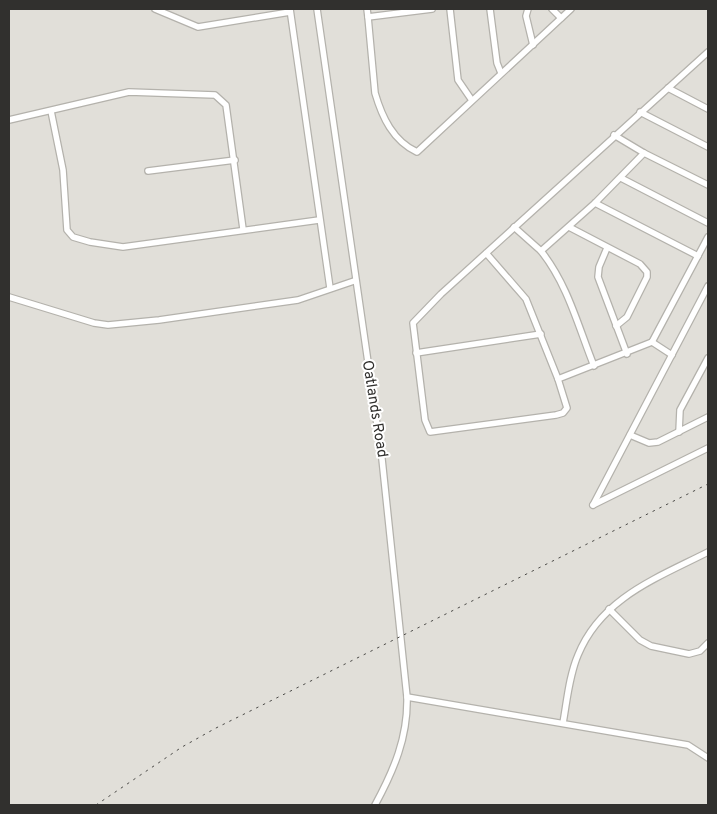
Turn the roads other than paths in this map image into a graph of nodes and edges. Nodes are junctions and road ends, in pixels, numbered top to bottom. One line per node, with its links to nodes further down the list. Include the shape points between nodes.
1 (155, 9): 10 (street, via 198,27)
2 (317, 9): 41 (street, Oatlands Road)
3 (367, 9): 11 (street)
4 (432, 9): 11 (street)
5 (450, 9): 17 (street, via 458,80)
6 (490, 9): 15 (street, via 496,63)
7 (528, 9): 13 (street, via 526,16)
8 (552, 9): 12 (street)
9 (571, 9): 12 (street)
10 (290, 10): 31 (street)
11 (368, 17): 17 (street, via 378,104 389,129 410,148 417,152)
12 (560, 18): 13 (street)
13 (533, 45): 15 (street)
14 (708, 52): 16 (street)
15 (501, 72): 17 (street)
16 (668, 88): 19 (street); 21 (street)
17 (472, 99)
18 (708, 100): 19 (street)
19 (706, 107)
20 (51, 111): 22 (street); 26 (street, via 129,92 215,95 226,104); 35 (street, via 63,170 67,230 73,237 123,247)
21 (640, 112): 23 (street); 24 (street)
22 (9, 120)
23 (614, 135): 25 (street); 33 (street)
24 (708, 146)
25 (644, 153): 28 (street); 29 (street)
26 (235, 160): 27 (street); 35 (street)
27 (148, 171)
28 (621, 178): 30 (street); 32 (street)
29 (708, 185)
30 (595, 203): 34 (street); 40 (street)
31 (319, 220): 35 (street); 43 (street)
32 (708, 222)
33 (514, 227): 38 (street); 39 (street)
34 (569, 227): 37 (street); 38 (street)
35 (242, 229)
36 (708, 237): 40 (street)
37 (608, 248): 45 (street, via 598,277); 45 (street, via 640,264 647,272 630,312)
38 (541, 251): 52 (street, via 559,274)
39 (486, 253): 46 (street, via 523,294); 48 (street, via 413,323)
40 (698, 256): 47 (street)
41 (354, 281): 43 (street); 61 (street, Oatlands Road, via 383,466)
42 (708, 286): 50 (street)
43 (330, 288): 44 (street, via 298,300 108,325)
44 (9, 297)
45 (616, 326): 49 (street)
46 (541, 334): 48 (street); 53 (street)
47 (652, 342): 49 (street); 50 (street)
48 (416, 354): 53 (street, via 425,420 430,432 560,414 566,411 567,404)
49 (627, 354): 52 (street)
50 (672, 355): 56 (street)
51 (708, 358): 55 (street, via 680,410)
52 (594, 366): 53 (street)
53 (558, 379)
54 (708, 417): 55 (street)
55 (679, 432): 56 (street, via 653,443)
56 (630, 435): 57 (street, via 593,505)
57 (708, 448)
58 (708, 552): 59 (street, via 628,593)
59 (609, 609): 60 (street, via 640,640 651,646 689,654); 62 (street, via 594,625 577,656)
60 (708, 644)
61 (407, 697): 62 (street); 64 (street, Oatlands Road, via 406,725 399,755)
62 (563, 722): 63 (street, via 688,745)
63 (708, 758)
64 (375, 805)

